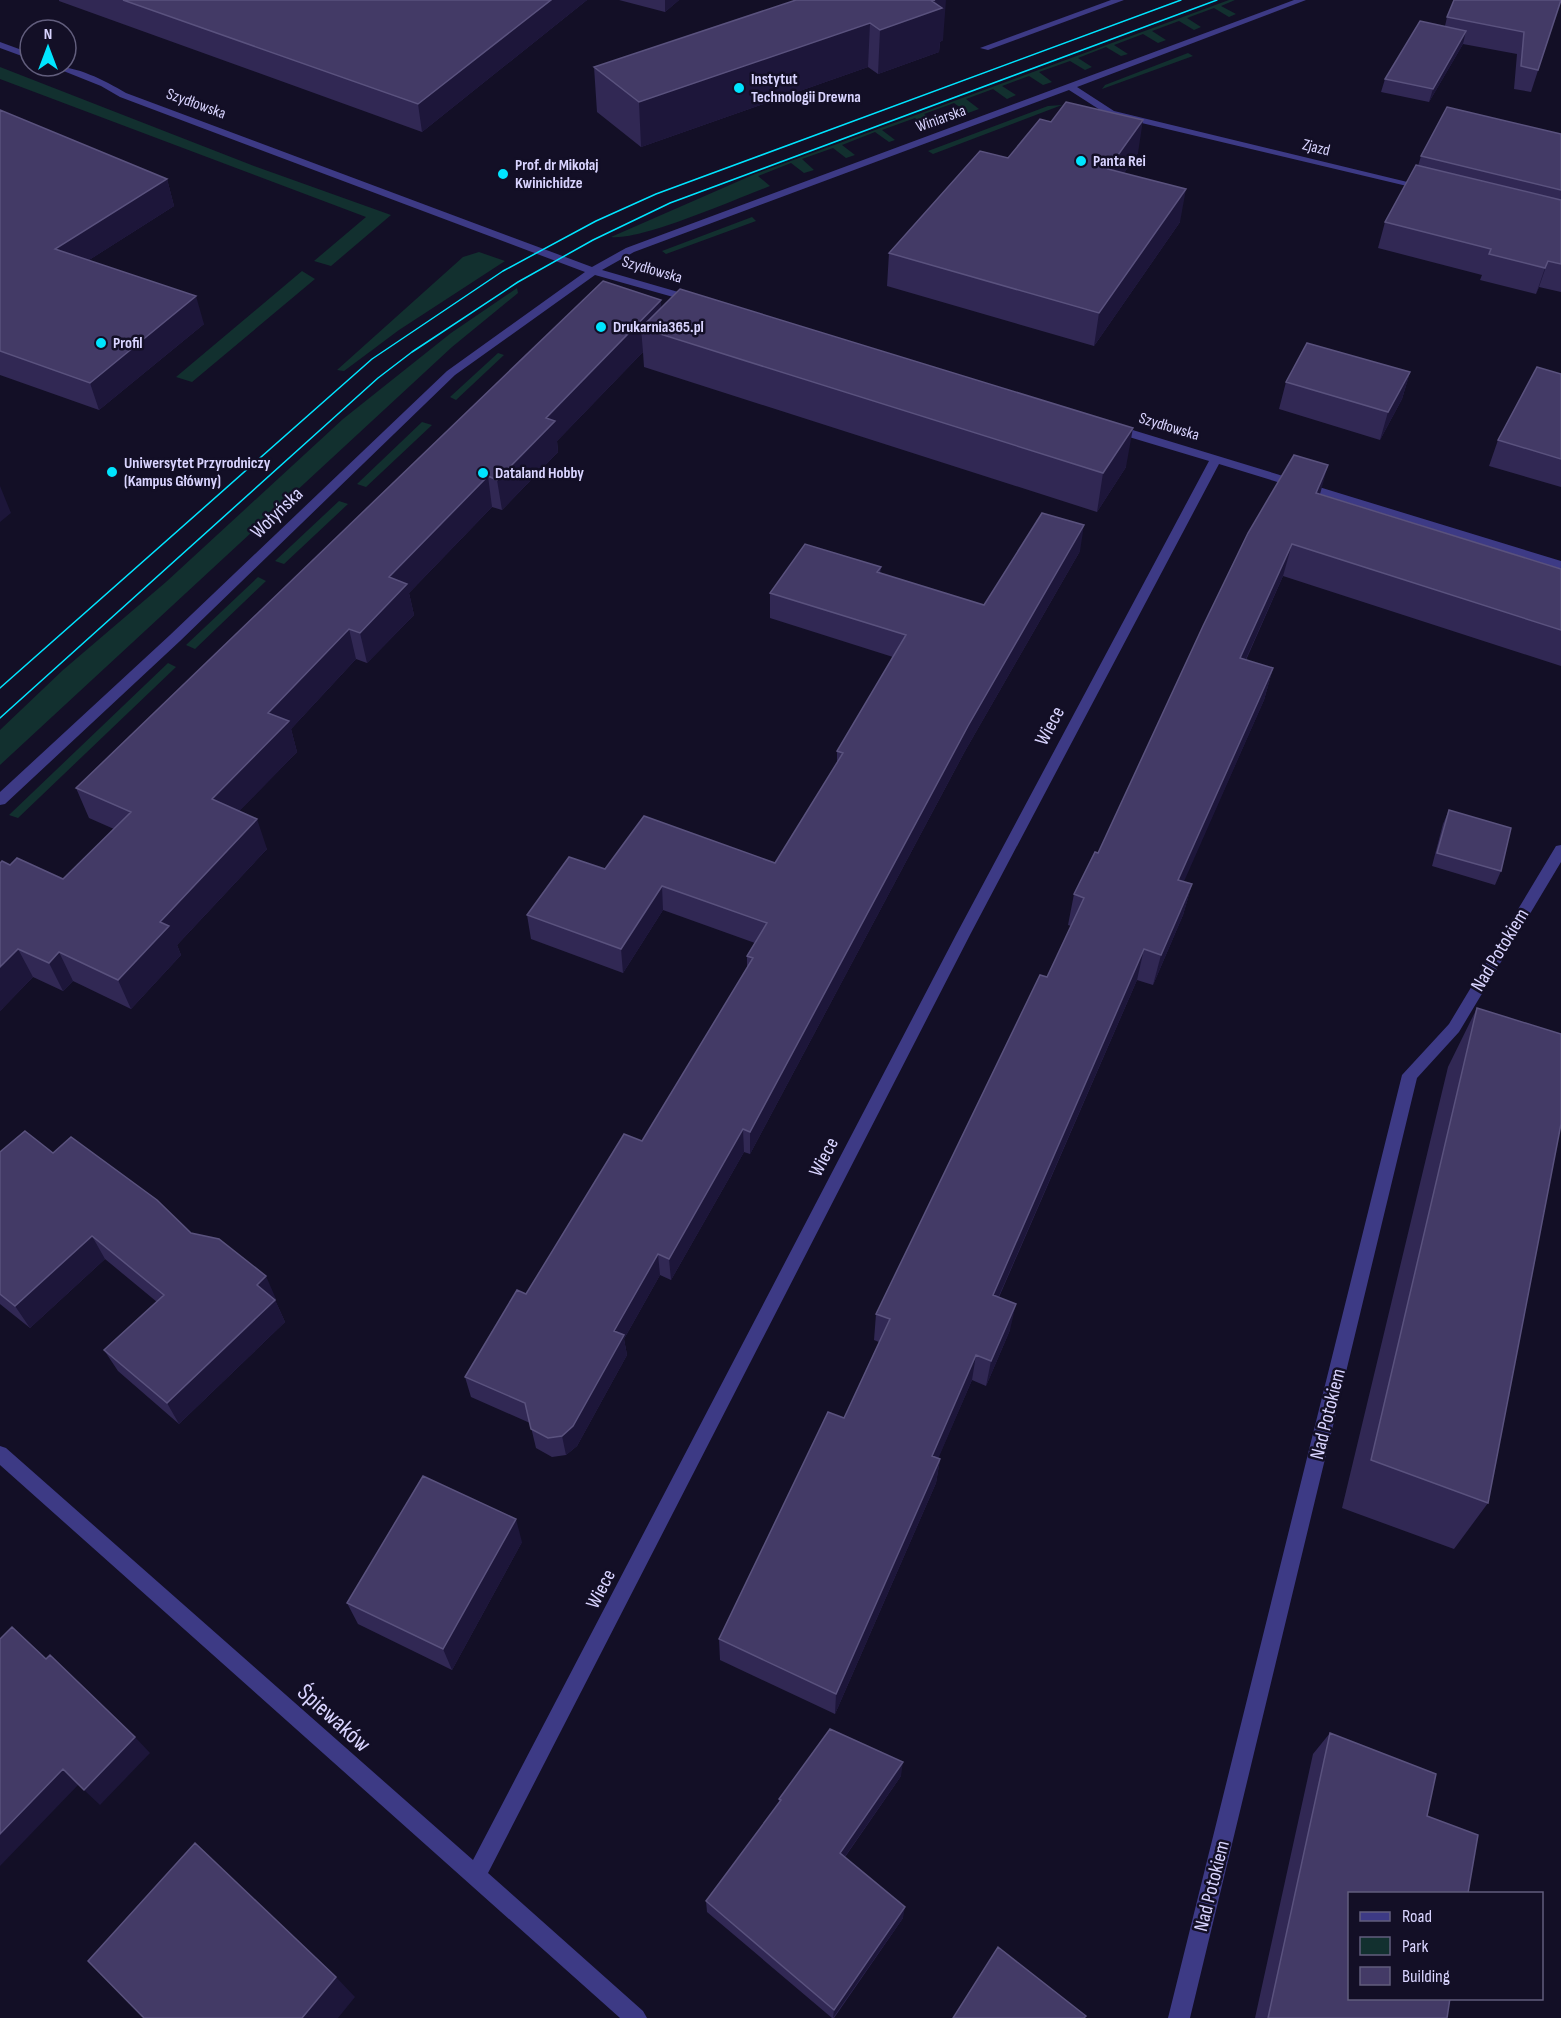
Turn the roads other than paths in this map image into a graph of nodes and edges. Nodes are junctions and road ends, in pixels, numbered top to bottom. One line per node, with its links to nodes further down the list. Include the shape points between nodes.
1 (1120, 0): 4 (street)
2 (1302, 0): 7 (street, Winiarska)
3 (0, 45): 5 (street)
4 (986, 48)
5 (18, 52)
6 (78, 74): 9 (street, Szydłowska, via 123,95)
7 (1071, 87): 8 (street, Zjazd, via 1111,113); 9 (street, Winiarska, via 630,250)
8 (1434, 192)
9 (593, 271): 10 (street, Szydłowska); 14 (street, Wołyńska, via 451,373)
10 (703, 302)
11 (1102, 424): 12 (street, Szydłowska)
12 (1216, 459): 13 (street, Szydłowska); 17 (street, Wiece, via 964,933)
13 (1561, 565)
14 (0, 800)
15 (1561, 850): 19 (street, Nad Potokiem, via 1454,1028 1410,1075)
16 (0, 1454): 17 (street, Śpiewaków)
17 (475, 1877): 18 (street, Śpiewaków)
18 (636, 2018)
19 (1179, 2018)

